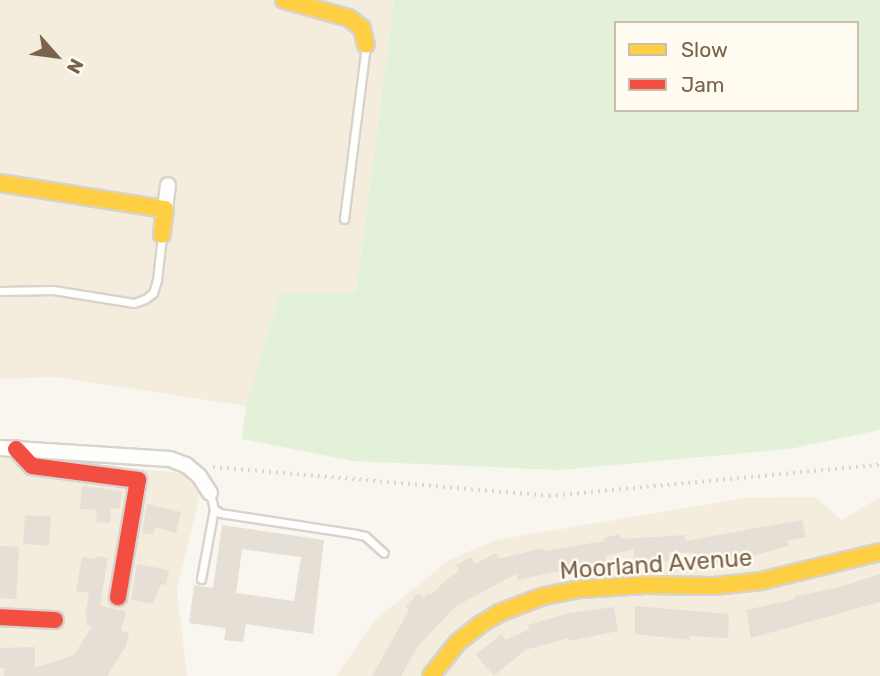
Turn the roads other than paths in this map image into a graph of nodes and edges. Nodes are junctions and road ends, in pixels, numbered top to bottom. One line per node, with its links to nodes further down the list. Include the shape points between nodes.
1 (284, 0): 2 (street, via 348,18 362,27)
2 (366, 46): 6 (lane)
3 (0, 183): 5 (street)
4 (168, 185): 5 (street)
5 (165, 209): 7 (street)
6 (344, 219)
7 (162, 235): 8 (lane, via 153,293 134,303 53,290)
8 (0, 291)
9 (8, 449): 10 (street); 11 (street, via 32,466)
10 (142, 458): 11 (street); 12 (street, via 186,465)
11 (138, 480): 17 (street)
12 (210, 493): 13 (lane)
13 (214, 509): 14 (lane, via 365,536); 16 (lane)
14 (384, 553)
15 (874, 553): 20 (street, Moorland Avenue, via 761,581 581,589 544,596 481,624 458,642)
16 (201, 579)
17 (118, 597)
18 (0, 617): 19 (street)
19 (55, 620)
20 (431, 676)

